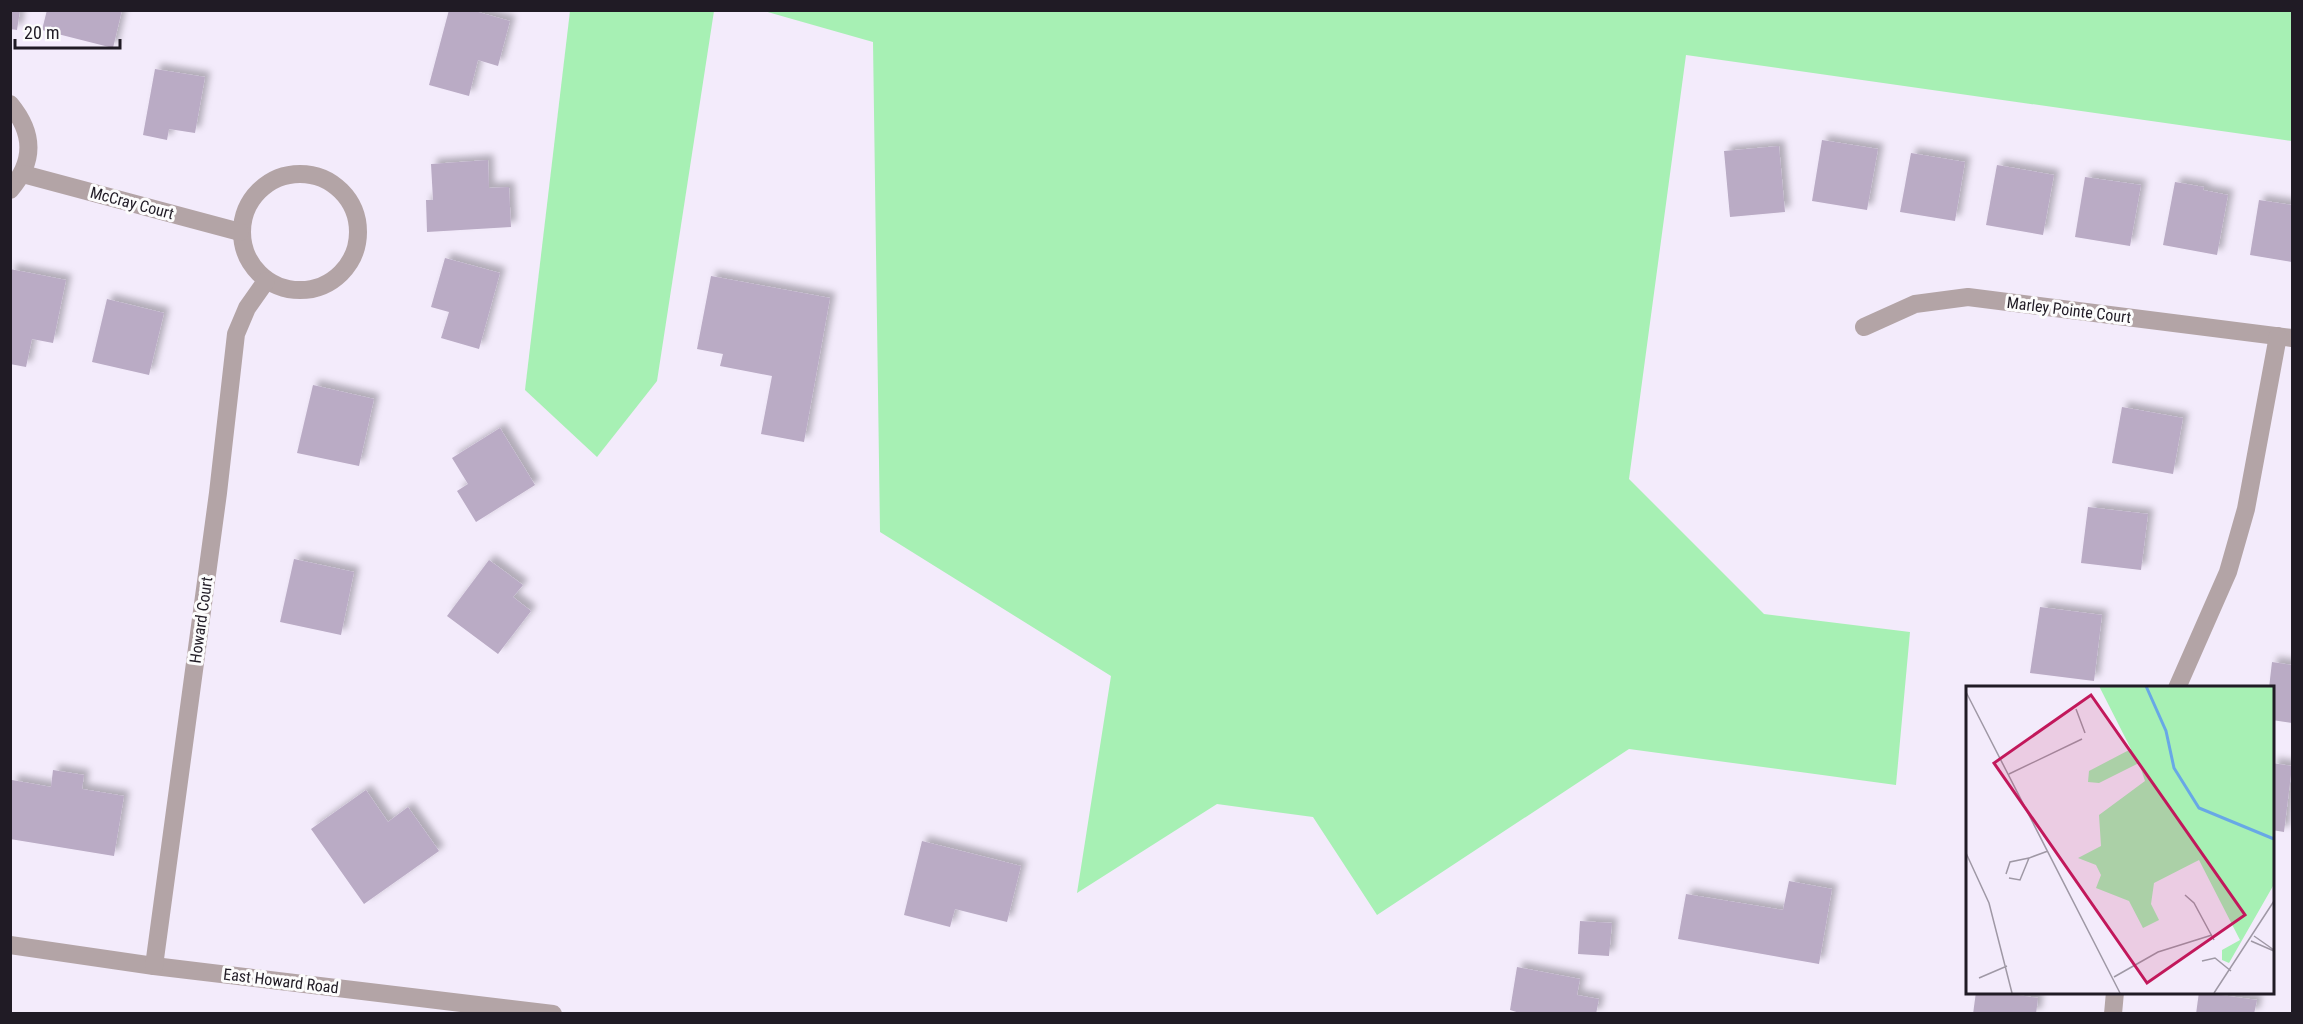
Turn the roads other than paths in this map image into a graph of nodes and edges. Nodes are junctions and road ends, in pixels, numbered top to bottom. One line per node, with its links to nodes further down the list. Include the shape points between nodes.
1 (10, 104): 2 (street, via 21,117 28,136 29,156)
2 (23, 174): 3 (street); 4 (street, McCray Court)
3 (10, 190)
4 (240, 232): 5 (street, via 247,260); 5 (street, via 247,204 266,183 292,173 321,176 344,193 357,218 357,246 344,271 320,288 292,291)
5 (266, 281): 10 (street, Howard Court, via 247,308 236,334)
6 (1864, 327): 7 (street, Marley Pointe Court, via 1915,304 1968,297)
7 (2285, 337): 8 (street, Marley Pointe Court, via 2247,509 2228,572)
8 (2178, 686)
9 (10, 945): 10 (street, East Howard Road)
10 (154, 966): 12 (street, East Howard Road)
11 (2115, 994): 13 (street)
12 (553, 1014)
13 (2113, 1014)

